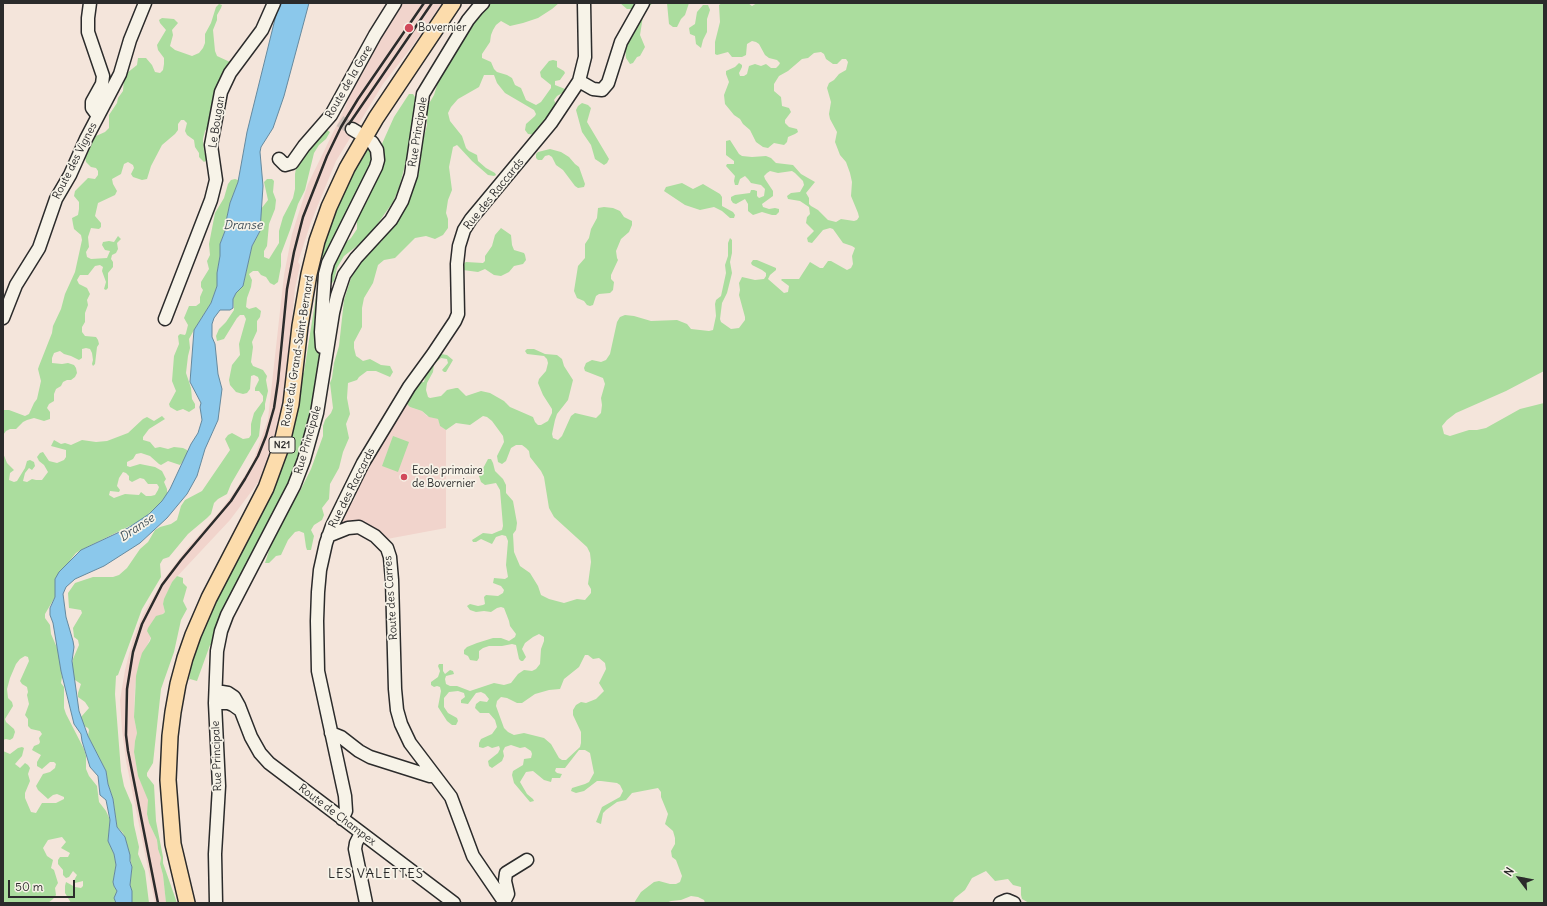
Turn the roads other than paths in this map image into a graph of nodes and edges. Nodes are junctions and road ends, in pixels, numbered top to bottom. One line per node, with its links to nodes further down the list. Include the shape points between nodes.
1 (90, 3): 10 (street, via 88,32 103,76 102,84 92,102)
2 (145, 3): 10 (street, Route des Vignes, via 120,74)
3 (274, 3): 14 (street, Le Bougan, via 268,20 234,68 222,92 211,145 216,180 211,200)
4 (395, 3): 12 (street, Route de la Gare, via 375,35 335,118 304,146 292,164 285,165)
5 (453, 3): 24 (main road, Route du Grand-Saint-Bernard / N21, via 373,124 347,168 329,207 308,274 291,404 281,448 260,501 209,598 183,665 170,736 168,780 173,844)
6 (483, 3): 15 (street, Rue Principale, via 468,20 423,94 415,155 407,189 397,212 344,274 333,313)
7 (584, 3): 9 (street, Rue des Raccards, via 585,57)
8 (642, 3): 9 (street, via 621,42 608,83 602,90 593,90)
9 (579, 81): 16 (street, Rue des Raccards, via 551,123 464,230 457,264 458,314 447,334 408,387 363,463)
10 (98, 116): 13 (street, Route des Vignes, via 56,199 38,248 16,285)
11 (372, 142): 15 (street, via 377,150 376,167 328,263 325,274 321,332)
12 (279, 159)
13 (3, 318)
14 (165, 319)
15 (326, 357): 17 (street, Rue Principale, via 317,413 304,460 294,486 221,631 217,651)
16 (328, 536): 18 (street, via 320,570 318,671); 19 (street, Route des Carres, via 348,528 359,527 375,536 387,548 392,580 398,717 410,743)
17 (216, 697): 20 (street, Route de Champex, via 224,692 232,695 237,701 250,737 264,758); 25 (street, Rue Principale, via 219,786 215,854)
18 (332, 733): 19 (street, via 370,757); 20 (street, via 346,803)
19 (435, 776): 23 (street, Route des Carres, via 451,797 473,856)
20 (342, 819): 21 (street, Route de Champex)
21 (361, 833): 26 (street, via 355,850); 27 (street, Route de Champex)
22 (527, 860): 23 (street, via 506,873 508,894)
23 (505, 902)
24 (186, 903)
25 (216, 903)
26 (366, 903)
27 (454, 903)
28 (1000, 903): 29 (street, via 1007,900)
29 (1014, 903)

